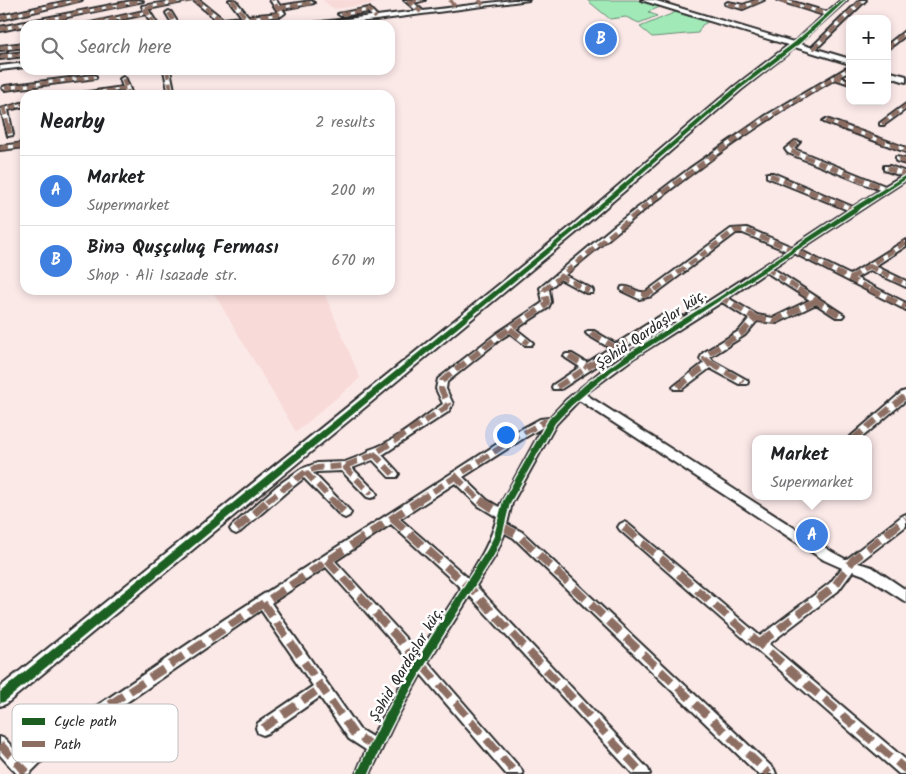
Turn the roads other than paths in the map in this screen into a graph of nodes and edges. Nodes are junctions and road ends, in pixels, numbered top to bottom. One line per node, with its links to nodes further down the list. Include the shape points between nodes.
1 (79, 0): 28 (street)
2 (189, 0): 23 (street)
3 (196, 0): 35 (street)
4 (232, 0): 29 (street)
5 (273, 0): 21 (street)
6 (422, 0): 16 (street)
7 (450, 0): 22 (street)
8 (526, 0): 18 (street)
9 (645, 0): 41 (main road)
10 (655, 0): 41 (main road)
11 (761, 0): 19 (street, via 743,7)
12 (780, 0): 27 (street)
13 (844, 0): 27 (street)
14 (863, 0): 45 (street)
15 (140, 1): 23 (street); 31 (street)
16 (408, 1): 24 (street)
17 (309, 2): 20 (street); 21 (street)
18 (481, 2): 22 (street)
19 (728, 4)
20 (318, 7)
21 (279, 8): 29 (street, via 281,14)
22 (456, 8): 24 (street)
23 (147, 10): 32 (street); 33 (street)
24 (421, 12): 30 (street)
25 (169, 13): 34 (street)
26 (341, 14): 30 (street, via 369,10)
27 (827, 14): 41 (street)
28 (0, 18)
29 (246, 18): 36 (street)
30 (376, 18): 37 (street)
31 (45, 20)
32 (106, 20)
33 (152, 20)
34 (173, 20)
35 (220, 20)
36 (237, 20)
37 (358, 20)
38 (20, 25): 39 (street)
39 (0, 29)
40 (906, 32): 42 (street)
41 (796, 45): 45 (main road); 129 (street, via 738,88 574,230)
42 (891, 45)
43 (20, 46): 44 (street)
44 (0, 48)
45 (811, 49): 48 (main road)
46 (20, 55): 47 (street)
47 (0, 57)
48 (847, 60)
49 (20, 66): 50 (street)
50 (0, 68)
51 (846, 70): 56 (street)
52 (891, 73): 57 (main road)
53 (85, 75): 60 (street)
54 (94, 75): 63 (street)
55 (168, 75): 65 (street)
56 (834, 77): 59 (street); 84 (street, via 714,155)
57 (906, 77)
58 (123, 79): 64 (street)
59 (846, 81)
60 (54, 82): 61 (street); 62 (street)
61 (5, 88)
62 (54, 90)
63 (95, 90)
64 (127, 90)
65 (171, 90)
66 (20, 105): 70 (street, via 4,109)
67 (906, 106): 69 (street)
68 (826, 121): 74 (street)
69 (882, 124)
70 (10, 135)
71 (797, 142): 78 (street, via 789,149 791,151)
72 (20, 146): 73 (street)
73 (0, 148)
74 (906, 150)
75 (887, 168): 77 (street)
76 (770, 175): 79 (street)
77 (906, 176): 78 (street, Şəhid Qardaşlar küç.)
78 (885, 190): 79 (street, Şəhid Qardaşlar küç.)
79 (854, 210): 81 (street, Şəhid Qardaşlar küç.)
80 (905, 245): 82 (street)
81 (793, 250): 83 (street, Şəhid Qardaşlar küç.); 85 (street); 87 (street, via 738,230 649,294 639,296)
82 (870, 266): 85 (street); 86 (street)
83 (766, 268): 89 (street, Şəhid Qardaşlar küç.); 90 (street)
84 (560, 275): 88 (street); 95 (street, via 544,288 545,306)
85 (851, 278): 91 (street)
86 (906, 284)
87 (625, 289)
88 (589, 291)
89 (722, 298): 93 (street); 94 (street, Şəhid Qardaşlar küç.)
90 (815, 301): 92 (street); 93 (street, via 780,320)
91 (906, 307)
92 (839, 315)
93 (755, 318): 100 (street, via 742,333 706,355 705,359)
94 (684, 322): 98 (street, via 664,317); 105 (street, Şəhid Qardaşlar küç.)
95 (510, 329): 97 (street); 109 (street, via 442,381 441,388 448,404 444,408)
96 (591, 333): 98 (street)
97 (528, 343)
98 (616, 348): 101 (street)
99 (568, 356): 101 (street)
100 (710, 363): 102 (street); 104 (street)
101 (587, 367): 103 (street)
102 (743, 382)
103 (557, 387)
104 (678, 387)
105 (579, 395): 107 (street, Şəhid Qardaşlar küç.); 122 (street, via 828,556)
106 (906, 395): 108 (street)
107 (552, 421): 113 (street, via 520,435); 118 (street, Şəhid Qardaşlar küç.)
108 (858, 435)
109 (373, 453): 110 (street); 112 (street)
110 (344, 466): 111 (street, via 320,466); 114 (street)
111 (304, 472): 115 (street); 120 (street)
112 (393, 474)
113 (455, 476): 116 (street); 118 (street)
114 (371, 494)
115 (345, 514)
116 (392, 518): 121 (street); 123 (street)
117 (906, 519): 122 (street)
118 (501, 520): 123 (street, Şəhid Qardaşlar küç., via 491,552); 142 (street)
119 (624, 527): 126 (street)
120 (236, 529)
121 (327, 560): 125 (street); 127 (street)
122 (849, 565): 124 (street, via 868,571); 126 (street, via 834,587)
123 (469, 587): 127 (street, Şəhid Qardaşlar küç.); 141 (street)
124 (906, 597)
125 (264, 603): 128 (street); 130 (street)
126 (760, 643): 137 (street)
127 (420, 664): 133 (street, Şəhid Qardaşlar küç.); 140 (street)
128 (321, 688): 131 (street); 133 (street, via 354,734)
129 (0, 698)
130 (110, 704)
131 (263, 728)
132 (0, 744): 134 (street)
133 (374, 746): 139 (street, Şəhid Qardaşlar küç.)
134 (12, 758)
135 (15, 762): 138 (street)
136 (33, 762): 138 (street)
137 (906, 770)
138 (24, 773)
139 (363, 774)
140 (516, 774)
141 (643, 774)
142 (769, 774)

